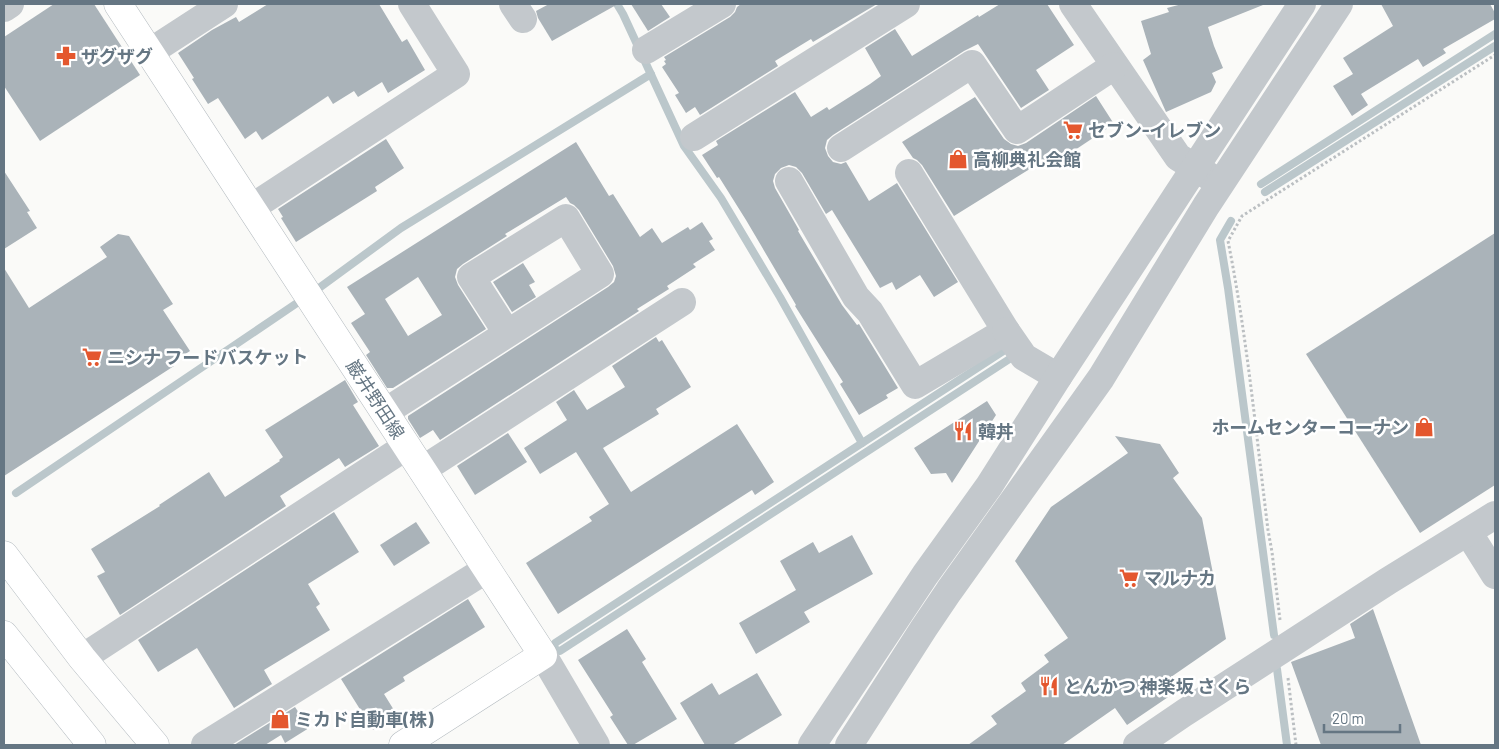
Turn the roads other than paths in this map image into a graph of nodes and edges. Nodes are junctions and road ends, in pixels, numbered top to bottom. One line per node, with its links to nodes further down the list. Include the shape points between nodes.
1 (10, 4): 9 (street)
2 (118, 4): 12 (main road, 巌井野田線)
3 (224, 4): 12 (street)
4 (412, 4): 20 (street, via 456,74)
5 (722, 4): 11 (street)
6 (906, 4): 14 (street)
7 (1072, 4): 13 (street)
8 (1302, 5): 10 (street); 16 (street)
9 (4, 8)
10 (1333, 13): 19 (street)
11 (646, 50)
12 (150, 52): 20 (main road, 巌井野田線)
13 (1114, 66): 15 (street, via 1017,130 972,64); 16 (street, via 1178,157)
14 (694, 137)
15 (841, 148)
16 (1194, 168): 19 (street); 24 (street)
17 (909, 173): 22 (street)
18 (789, 181): 22 (street, via 856,297 870,312 915,385)
19 (1220, 183): 25 (street)
20 (251, 208): 26 (main road, 巌井野田線)
21 (682, 302): 28 (street)
22 (1006, 331): 24 (street, via 1024,357)
23 (507, 333): 23 (street, via 600,274 566,218 472,277); 26 (street)
24 (1058, 377): 29 (street)
25 (1101, 378): 29 (street, via 1087,368 1038,440); 36 (street)
26 (384, 412): 27 (main road, 巌井野田線)
27 (407, 446): 28 (main road, 巌井野田線); 39 (street)
28 (422, 470): 33 (main road, 巌井野田線)
29 (989, 486): 35 (street)
30 (1495, 515): 31 (street)
31 (1468, 532): 34 (street); 47 (street)
32 (4, 555): 39 (main road)
33 (487, 570): 38 (main road, 巌井野田線); 42 (street)
34 (1495, 574)
35 (925, 575): 36 (street); 45 (street)
36 (949, 592): 46 (street)
37 (4, 635): 40 (main road)
38 (543, 655): 43 (main road); 44 (street)
39 (82, 658): 41 (main road)
40 (92, 745)
41 (155, 745)
42 (205, 745)
43 (403, 745)
44 (596, 745)
45 (812, 745)
46 (849, 745)
47 (1137, 745)

